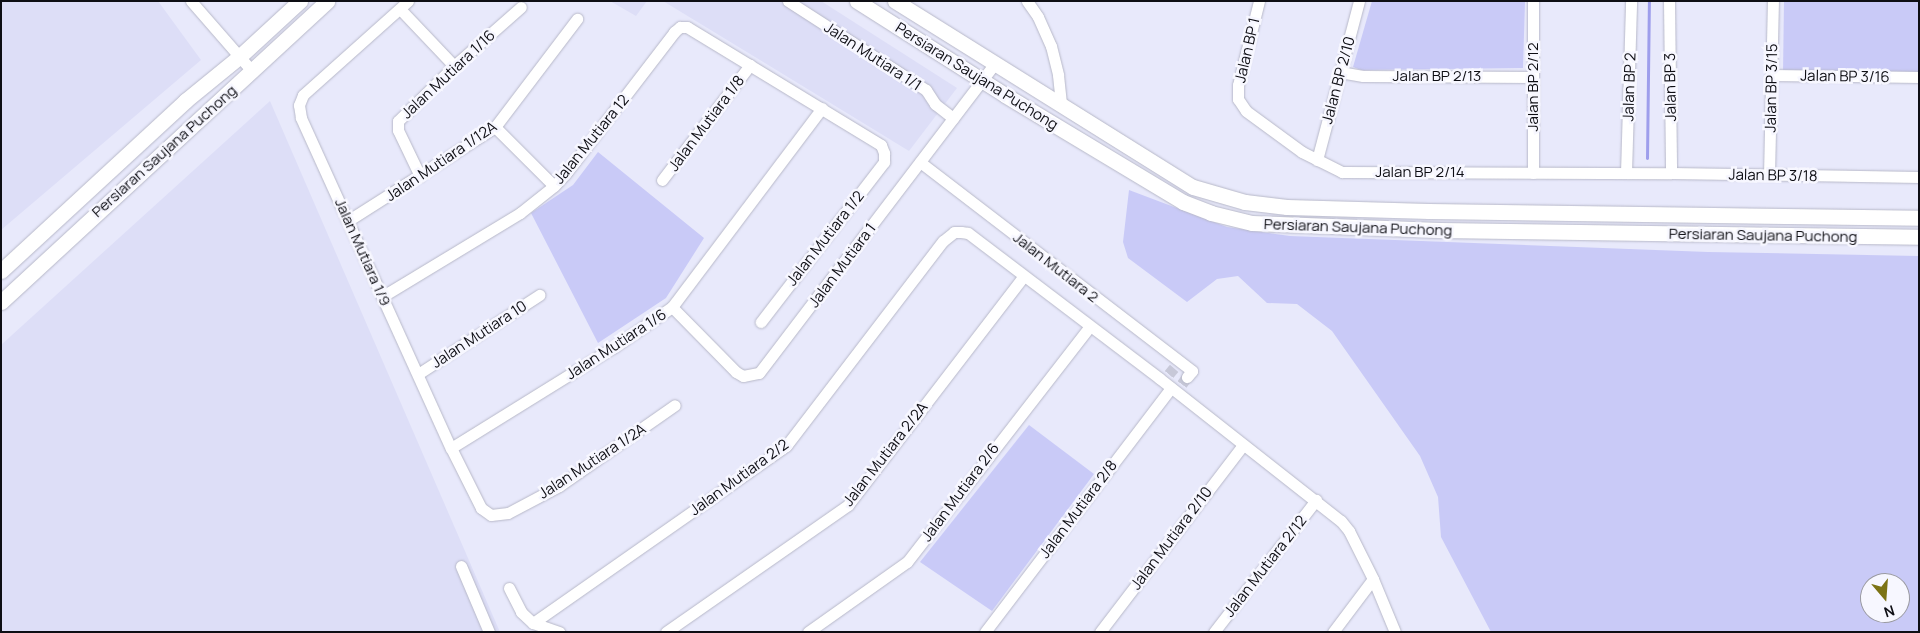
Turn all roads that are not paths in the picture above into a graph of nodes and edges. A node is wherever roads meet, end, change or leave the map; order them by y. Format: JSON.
{"nodes":[{"id":1,"x":191,"y":1,"type":"edge"},
{"id":2,"x":300,"y":1,"type":"edge"},
{"id":3,"x":327,"y":1,"type":"edge"},
{"id":4,"x":788,"y":1,"type":"edge"},
{"id":5,"x":857,"y":1,"type":"edge"},
{"id":6,"x":895,"y":1,"type":"edge"},
{"id":7,"x":1026,"y":1,"type":"edge"},
{"id":8,"x":1259,"y":1,"type":"edge"},
{"id":9,"x":1359,"y":1,"type":"edge"},
{"id":10,"x":1532,"y":1,"type":"edge"},
{"id":11,"x":1630,"y":1,"type":"edge"},
{"id":12,"x":1669,"y":1,"type":"edge"},
{"id":13,"x":1773,"y":1,"type":"edge"},
{"id":14,"x":404,"y":5,"type":"edge"},
{"id":15,"x":521,"y":7,"type":"dead end"},
{"id":16,"x":577,"y":19,"type":"dead end"},
{"id":17,"x":239,"y":58,"type":"junction"},
{"id":18,"x":750,"y":65,"type":"junction"},
{"id":19,"x":994,"y":65,"type":"junction"},
{"id":20,"x":454,"y":66,"type":"junction"},
{"id":21,"x":252,"y":71,"type":"junction"},
{"id":22,"x":1340,"y":72,"type":"junction"},
{"id":23,"x":1533,"y":76,"type":"junction"},
{"id":24,"x":1772,"y":76,"type":"junction"},
{"id":25,"x":1919,"y":77,"type":"edge"},
{"id":26,"x":982,"y":80,"type":"junction"},
{"id":27,"x":1238,"y":98,"type":"joint"},
{"id":28,"x":1061,"y":104,"type":"junction"},
{"id":29,"x":822,"y":108,"type":"junction"},
{"id":30,"x":953,"y":118,"type":"junction"},
{"id":31,"x":496,"y":128,"type":"junction"},
{"id":32,"x":1317,"y":160,"type":"junction"},
{"id":33,"x":920,"y":162,"type":"junction"},
{"id":34,"x":1533,"y":173,"type":"junction"},
{"id":35,"x":1626,"y":173,"type":"junction"},
{"id":36,"x":1671,"y":173,"type":"junction"},
{"id":37,"x":1769,"y":175,"type":"junction"},
{"id":38,"x":420,"y":176,"type":"junction"},
{"id":39,"x":1919,"y":178,"type":"edge"},
{"id":40,"x":662,"y":180,"type":"dead end"},
{"id":41,"x":554,"y":186,"type":"junction"},
{"id":42,"x":1919,"y":218,"type":"edge"},
{"id":43,"x":349,"y":220,"type":"junction"},
{"id":44,"x":1919,"y":237,"type":"edge"},
{"id":45,"x":1,"y":271,"type":"edge"},
{"id":46,"x":1023,"y":277,"type":"junction"},
{"id":47,"x":539,"y":295,"type":"dead end"},
{"id":48,"x":383,"y":296,"type":"junction"},
{"id":49,"x":1,"y":302,"type":"edge"},
{"id":50,"x":672,"y":307,"type":"junction"},
{"id":51,"x":761,"y":322,"type":"dead end"},
{"id":52,"x":1089,"y":327,"type":"junction"},
{"id":53,"x":418,"y":374,"type":"junction"},
{"id":54,"x":1175,"y":375,"type":"junction"},
{"id":55,"x":675,"y":405,"type":"dead end"},
{"id":56,"x":1243,"y":445,"type":"junction"},
{"id":57,"x":451,"y":448,"type":"junction"},
{"id":58,"x":1316,"y":500,"type":"junction"},
{"id":59,"x":508,"y":513,"type":"joint"},
{"id":60,"x":461,"y":566,"type":"dead end"},
{"id":61,"x":1374,"y":579,"type":"junction"},
{"id":62,"x":509,"y":588,"type":"dead end"},
{"id":63,"x":533,"y":623,"type":"junction"},
{"id":64,"x":489,"y":632,"type":"edge"},
{"id":65,"x":559,"y":632,"type":"edge"},
{"id":66,"x":666,"y":632,"type":"edge"},
{"id":67,"x":808,"y":632,"type":"edge"},
{"id":68,"x":985,"y":632,"type":"edge"},
{"id":69,"x":1100,"y":632,"type":"edge"},
{"id":70,"x":1214,"y":632,"type":"edge"},
{"id":71,"x":1333,"y":632,"type":"edge"},
{"id":72,"x":1395,"y":632,"type":"edge"}],
"edges":[{"from":1,"to":17,"type":"street"},
{"from":2,"to":17,"type":"street","name":"Persiaran Saujana Puchong"},
{"from":3,"to":21,"type":"street","name":"Persiaran Saujana Puchong"},
{"from":4,"to":30,"type":"street","name":"Jalan Mutiara 1/1"},
{"from":5,"to":26,"type":"street","name":"Persiaran Saujana Puchong"},
{"from":6,"to":19,"type":"street","name":"Persiaran Saujana Puchong"},
{"from":7,"to":28,"type":"street"},
{"from":8,"to":27,"type":"street","name":"Jalan BP 1"},
{"from":9,"to":22,"type":"street","name":"Jalan BP 2/10"},
{"from":10,"to":23,"type":"street","name":"Jalan BP 2/12"},
{"from":11,"to":35,"type":"street","name":"Jalan BP 2"},
{"from":12,"to":36,"type":"street","name":"Jalan BP 3"},
{"from":13,"to":24,"type":"street","name":"Jalan BP 3/15"},
{"from":14,"to":20,"type":"street"},
{"from":14,"to":43,"type":"street","name":"Jalan Mutiara 1/9"},
{"from":15,"to":20,"type":"street","name":"Jalan Mutiara 1/16"},
{"from":16,"to":31,"type":"street","name":"Jalan Mutiara 1/12A"},
{"from":17,"to":21,"type":"street"},
{"from":17,"to":45,"type":"street","name":"Persiaran Saujana Puchong"},
{"from":18,"to":29,"type":"street"},
{"from":18,"to":40,"type":"street","name":"Jalan Mutiara 1/8"},
{"from":18,"to":41,"type":"street","name":"Jalan Mutiara 12"},
{"from":19,"to":26,"type":"street","name":"Jalan Mutiara 1"},
{"from":19,"to":28,"type":"street","name":"Persiaran Saujana Puchong"},
{"from":20,"to":38,"type":"street","name":"Jalan Mutiara 1/16"},
{"from":21,"to":49,"type":"street","name":"Persiaran Saujana Puchong"},
{"from":22,"to":23,"type":"street","name":"Jalan BP 2/13"},
{"from":22,"to":32,"type":"street","name":"Jalan BP 2/10"},
{"from":23,"to":34,"type":"street","name":"Jalan BP 2/12"},
{"from":24,"to":25,"type":"street","name":"Jalan BP 3/16"},
{"from":24,"to":37,"type":"street","name":"Jalan BP 3/15"},
{"from":26,"to":30,"type":"street","name":"Jalan Mutiara 1"},
{"from":26,"to":44,"type":"street","name":"Persiaran Saujana Puchong"},
{"from":27,"to":32,"type":"street","name":"Jalan BP 2/14"},
{"from":28,"to":42,"type":"street","name":"Persiaran Saujana Puchong"},
{"from":29,"to":50,"type":"street","name":"Jalan Mutiara 1/6"},
{"from":29,"to":51,"type":"street","name":"Jalan Mutiara 1/2"},
{"from":30,"to":33,"type":"street","name":"Jalan Mutiara 1"},
{"from":31,"to":38,"type":"street","name":"Jalan Mutiara 1/12A"},
{"from":31,"to":41,"type":"street"},
{"from":32,"to":34,"type":"street","name":"Jalan BP 2/14"},
{"from":33,"to":50,"type":"street","name":"Jalan Mutiara 1"},
{"from":33,"to":54,"type":"street","name":"Jalan Mutiara 2"},
{"from":34,"to":35,"type":"street","name":"Jalan BP 2/14"},
{"from":35,"to":36,"type":"street","name":"Jalan BP 3/18"},
{"from":36,"to":37,"type":"street","name":"Jalan BP 3/18"},
{"from":37,"to":39,"type":"street","name":"Jalan BP 3/18"},
{"from":38,"to":43,"type":"street","name":"Jalan Mutiara 1/12A"},
{"from":41,"to":48,"type":"street","name":"Jalan Mutiara 12"},
{"from":43,"to":48,"type":"street","name":"Jalan Mutiara 1/9"},
{"from":46,"to":52,"type":"street"},
{"from":46,"to":63,"type":"street","name":"Jalan Mutiara 2/2"},
{"from":46,"to":66,"type":"street","name":"Jalan Mutiara 2/2A"},
{"from":47,"to":53,"type":"street","name":"Jalan Mutiara 10"},
{"from":48,"to":53,"type":"street","name":"Jalan Mutiara 1/9"},
{"from":50,"to":57,"type":"street","name":"Jalan Mutiara 1/6"},
{"from":52,"to":54,"type":"street"},
{"from":52,"to":67,"type":"street","name":"Jalan Mutiara 2/6"},
{"from":53,"to":57,"type":"street","name":"Jalan Mutiara 1/9"},
{"from":54,"to":56,"type":"street"},
{"from":54,"to":68,"type":"street","name":"Jalan Mutiara 2/8"},
{"from":55,"to":59,"type":"street","name":"Jalan Mutiara 1/2A"},
{"from":56,"to":58,"type":"street"},
{"from":56,"to":69,"type":"street","name":"Jalan Mutiara 2/10"},
{"from":57,"to":59,"type":"street","name":"Jalan Mutiara 1/9"},
{"from":58,"to":61,"type":"street"},
{"from":58,"to":70,"type":"street","name":"Jalan Mutiara 2/12"},
{"from":60,"to":64,"type":"street"},
{"from":61,"to":71,"type":"street"},
{"from":61,"to":72,"type":"street"},
{"from":62,"to":63,"type":"street"},
{"from":63,"to":65,"type":"street"}]}
